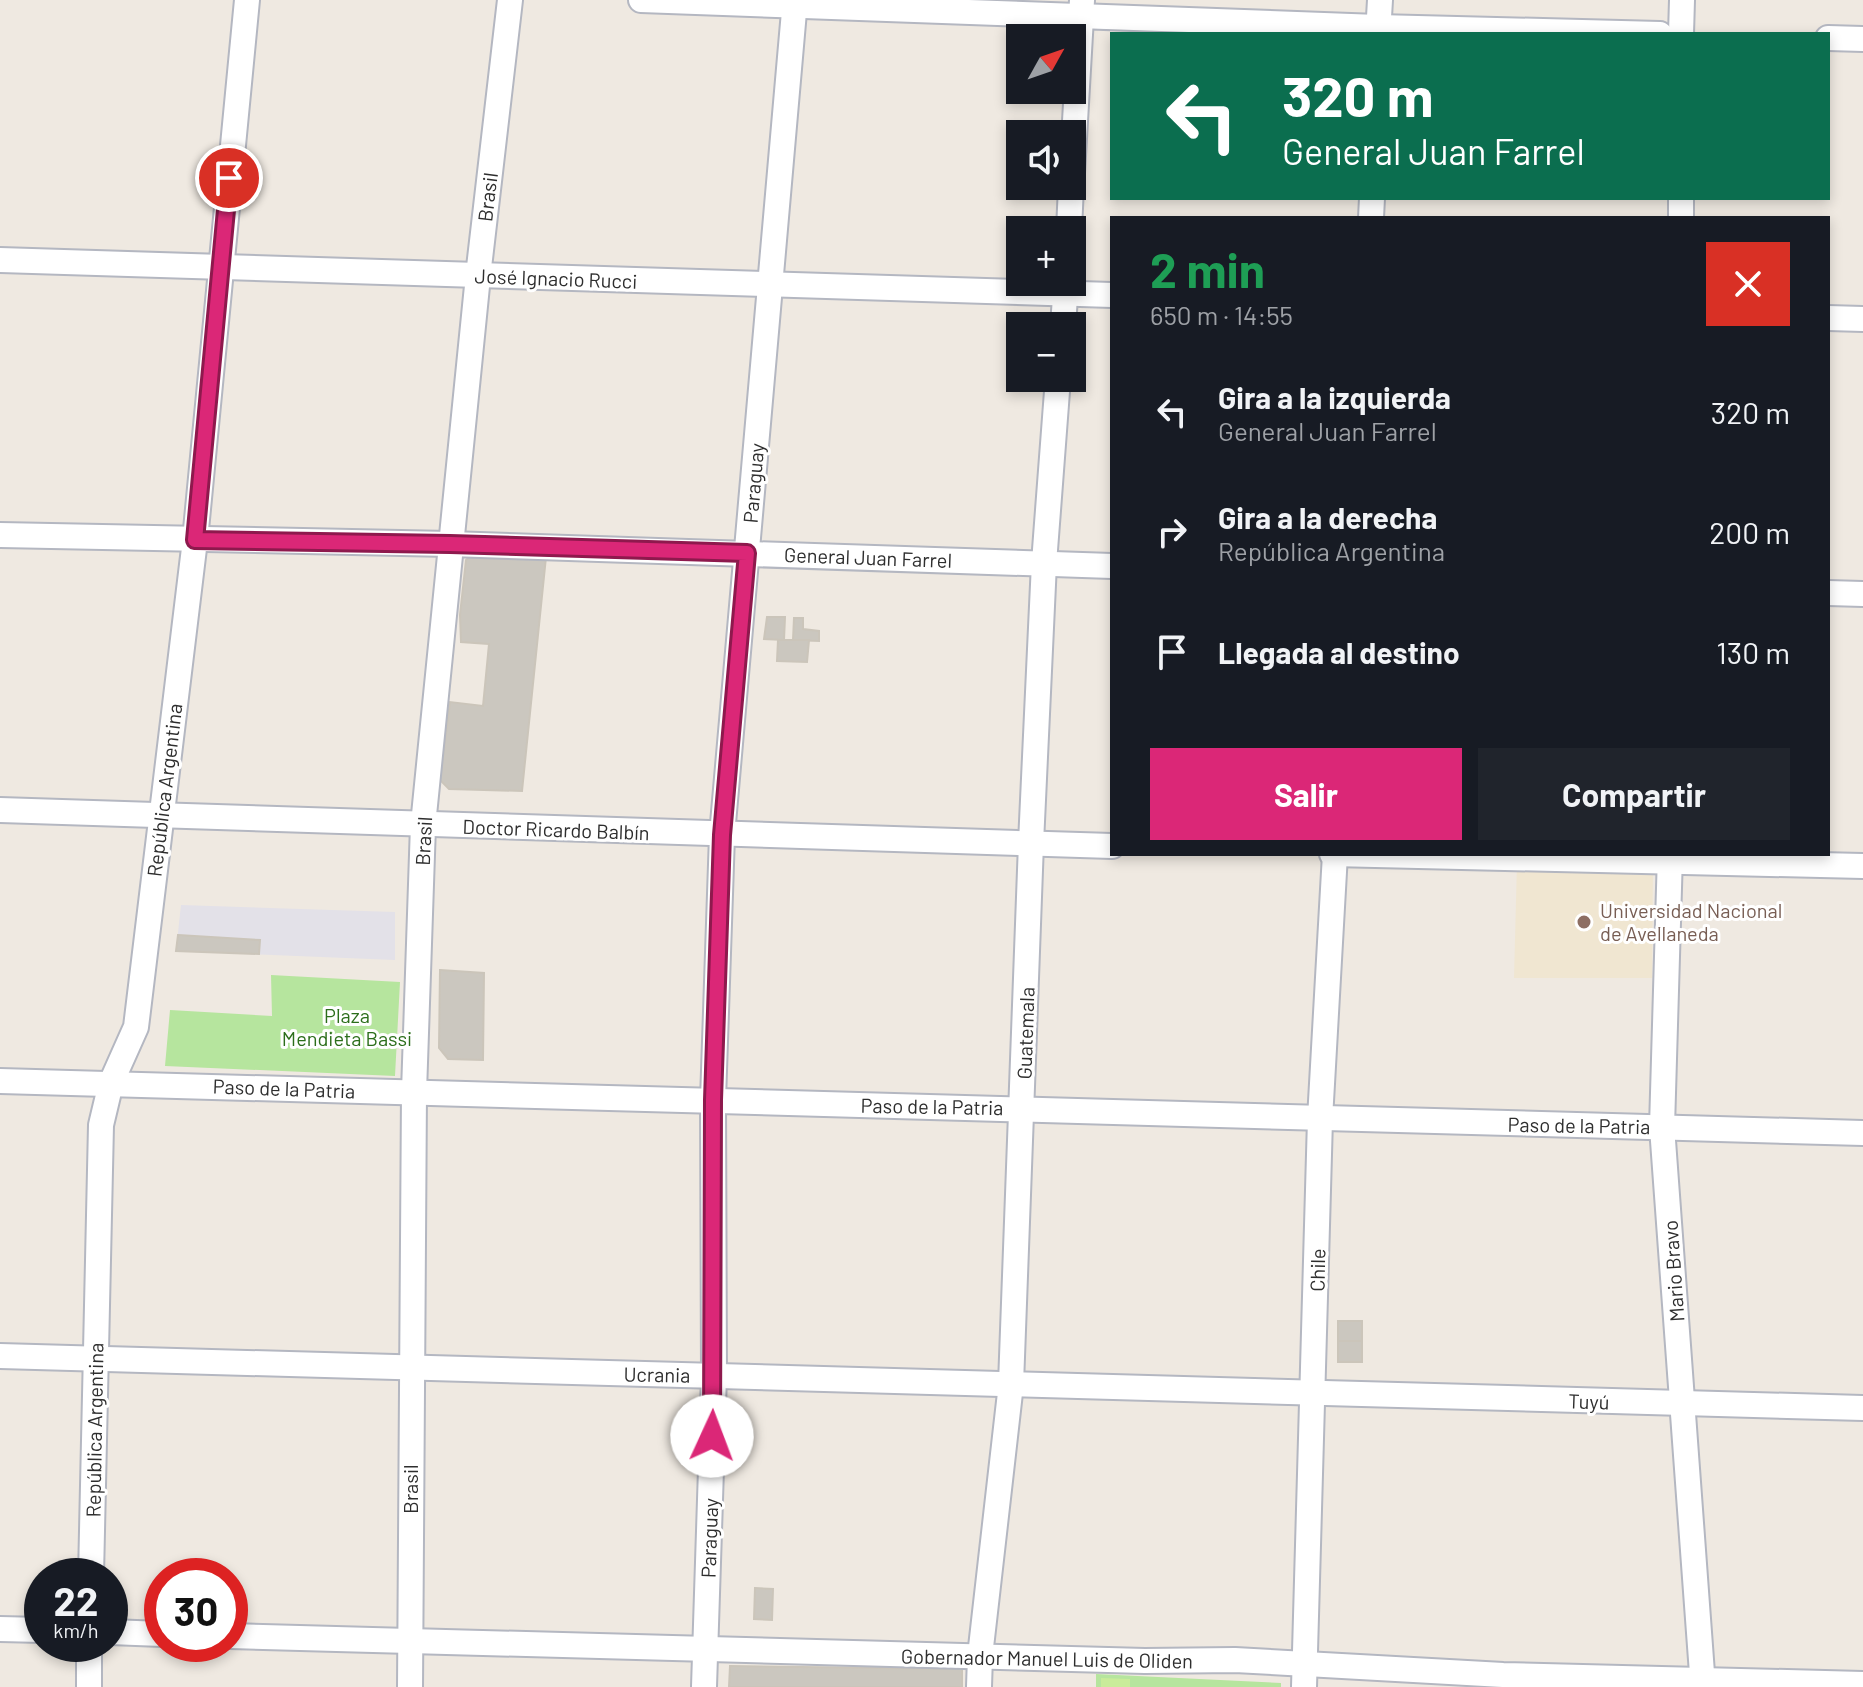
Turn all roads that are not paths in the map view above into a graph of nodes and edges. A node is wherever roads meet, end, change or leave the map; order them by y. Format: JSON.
{"nodes":[{"id":1,"x":247,"y":0,"type":"edge"},
{"id":2,"x":510,"y":0,"type":"edge"},
{"id":3,"x":641,"y":0,"type":"edge"},
{"id":4,"x":1380,"y":0,"type":"edge"},
{"id":5,"x":1682,"y":0,"type":"edge"},
{"id":6,"x":795,"y":2,"type":"edge"},
{"id":7,"x":1082,"y":7,"type":"edge"},
{"id":8,"x":1378,"y":30,"type":"edge"},
{"id":9,"x":1519,"y":32,"type":"edge"},
{"id":10,"x":1681,"y":32,"type":"edge"},
{"id":11,"x":1830,"y":38,"type":"edge"},
{"id":12,"x":1863,"y":39,"type":"edge"},
{"id":13,"x":1075,"y":120,"type":"edge"},
{"id":14,"x":0,"y":260,"type":"edge"},
{"id":15,"x":221,"y":267,"type":"junction"},
{"id":16,"x":478,"y":276,"type":"junction"},
{"id":17,"x":770,"y":284,"type":"junction"},
{"id":18,"x":1006,"y":287,"type":"edge"},
{"id":19,"x":1086,"y":291,"type":"edge"},
{"id":20,"x":1110,"y":295,"type":"edge"},
{"id":21,"x":1830,"y":318,"type":"edge"},
{"id":22,"x":1863,"y":319,"type":"edge"},
{"id":23,"x":1057,"y":392,"type":"edge"},
{"id":24,"x":0,"y":535,"type":"edge"},
{"id":25,"x":195,"y":540,"type":"junction"},
{"id":26,"x":450,"y":544,"type":"junction"},
{"id":27,"x":747,"y":553,"type":"junction"},
{"id":28,"x":1044,"y":563,"type":"junction"},
{"id":29,"x":1110,"y":566,"type":"edge"},
{"id":30,"x":1830,"y":593,"type":"edge"},
{"id":31,"x":1863,"y":594,"type":"edge"},
{"id":32,"x":0,"y":810,"type":"edge"},
{"id":33,"x":161,"y":816,"type":"junction"},
{"id":34,"x":423,"y":825,"type":"junction"},
{"id":35,"x":722,"y":835,"type":"junction"},
{"id":36,"x":1031,"y":843,"type":"junction"},
{"id":37,"x":1110,"y":846,"type":"edge"},
{"id":38,"x":1334,"y":856,"type":"edge"},
{"id":39,"x":1558,"y":856,"type":"edge"},
{"id":40,"x":1670,"y":857,"type":"edge"},
{"id":41,"x":1863,"y":866,"type":"edge"},
{"id":42,"x":0,"y":1081,"type":"edge"},
{"id":43,"x":111,"y":1083,"type":"junction"},
{"id":44,"x":414,"y":1092,"type":"junction"},
{"id":45,"x":713,"y":1100,"type":"junction"},
{"id":46,"x":1022,"y":1108,"type":"junction"},
{"id":47,"x":1320,"y":1119,"type":"junction"},
{"id":48,"x":1662,"y":1127,"type":"junction"},
{"id":49,"x":1863,"y":1133,"type":"edge"},
{"id":50,"x":0,"y":1356,"type":"edge"},
{"id":51,"x":96,"y":1358,"type":"junction"},
{"id":52,"x":410,"y":1369,"type":"junction"},
{"id":53,"x":714,"y":1375,"type":"junction"},
{"id":54,"x":1011,"y":1384,"type":"junction"},
{"id":55,"x":1314,"y":1393,"type":"junction"},
{"id":56,"x":1684,"y":1404,"type":"junction"},
{"id":57,"x":1863,"y":1408,"type":"edge"},
{"id":58,"x":91,"y":1558,"type":"edge"},
{"id":59,"x":0,"y":1629,"type":"edge"},
{"id":60,"x":24,"y":1630,"type":"edge"},
{"id":61,"x":248,"y":1636,"type":"edge"},
{"id":62,"x":410,"y":1641,"type":"junction"},
{"id":63,"x":705,"y":1650,"type":"junction"},
{"id":64,"x":980,"y":1656,"type":"junction"},
{"id":65,"x":89,"y":1662,"type":"edge"},
{"id":66,"x":1305,"y":1675,"type":"edge"},
{"id":67,"x":1503,"y":1681,"type":"edge"},
{"id":68,"x":1702,"y":1684,"type":"edge"},
{"id":69,"x":1863,"y":1684,"type":"edge"},
{"id":70,"x":89,"y":1687,"type":"edge"},
{"id":71,"x":410,"y":1687,"type":"edge"},
{"id":72,"x":704,"y":1687,"type":"edge"},
{"id":73,"x":979,"y":1687,"type":"edge"}],
"edges":[{"from":1,"to":15,"type":"street","name":"República Argentina"},
{"from":2,"to":16,"type":"street","name":"Brasil"},
{"from":3,"to":6,"type":"street"},
{"from":4,"to":8,"type":"street"},
{"from":5,"to":10,"type":"street"},
{"from":6,"to":7,"type":"street"},
{"from":6,"to":17,"type":"street","name":"Paraguay"},
{"from":7,"to":8,"type":"street"},
{"from":7,"to":13,"type":"street"},
{"from":8,"to":9,"type":"street"},
{"from":11,"to":12,"type":"street"},
{"from":14,"to":15,"type":"street","name":"José Ignacio Rucci"},
{"from":15,"to":16,"type":"street","name":"José Ignacio Rucci"},
{"from":15,"to":25,"type":"street","name":"República Argentina"},
{"from":16,"to":17,"type":"street","name":"José Ignacio Rucci"},
{"from":16,"to":26,"type":"street","name":"Brasil"},
{"from":17,"to":18,"type":"street","name":"José Ignacio Rucci"},
{"from":17,"to":27,"type":"street","name":"Paraguay"},
{"from":19,"to":20,"type":"street","name":"José Ignacio Rucci"},
{"from":21,"to":22,"type":"street"},
{"from":23,"to":28,"type":"street","name":"Guatemala"},
{"from":24,"to":25,"type":"street","name":"General Juan Farrel"},
{"from":25,"to":26,"type":"street","name":"General Juan Farrel"},
{"from":25,"to":33,"type":"street","name":"República Argentina"},
{"from":26,"to":27,"type":"street","name":"General Juan Farrel"},
{"from":26,"to":34,"type":"street","name":"Brasil"},
{"from":27,"to":28,"type":"street","name":"General Juan Farrel"},
{"from":27,"to":35,"type":"street","name":"Paraguay"},
{"from":28,"to":29,"type":"street","name":"General Juan Farrel"},
{"from":28,"to":36,"type":"street","name":"Guatemala"},
{"from":30,"to":31,"type":"street"},
{"from":32,"to":33,"type":"street","name":"Doctor Ricardo Balbín"},
{"from":33,"to":34,"type":"street","name":"Doctor Ricardo Balbín"},
{"from":33,"to":43,"type":"street","name":"República Argentina"},
{"from":34,"to":35,"type":"street","name":"Doctor Ricardo Balbín"},
{"from":34,"to":44,"type":"street","name":"Brasil"},
{"from":35,"to":36,"type":"street","name":"Doctor Ricardo Balbín"},
{"from":35,"to":45,"type":"street","name":"Paraguay"},
{"from":36,"to":37,"type":"street","name":"Doctor Ricardo Balbín"},
{"from":36,"to":46,"type":"street","name":"Guatemala"},
{"from":38,"to":47,"type":"street","name":"Chile"},
{"from":39,"to":40,"type":"street"},
{"from":40,"to":41,"type":"street"},
{"from":40,"to":48,"type":"street","name":"Mario Bravo"},
{"from":42,"to":43,"type":"street","name":"Paso de la Patria"},
{"from":43,"to":44,"type":"street","name":"Paso de la Patria"},
{"from":43,"to":51,"type":"street","name":"República Argentina"},
{"from":44,"to":45,"type":"street","name":"Paso de la Patria"},
{"from":44,"to":52,"type":"street","name":"Brasil"},
{"from":45,"to":46,"type":"street","name":"Paso de la Patria"},
{"from":45,"to":53,"type":"street","name":"Paraguay"},
{"from":46,"to":47,"type":"street","name":"Paso de la Patria"},
{"from":46,"to":54,"type":"street","name":"Guatemala"},
{"from":47,"to":48,"type":"street","name":"Paso de la Patria"},
{"from":47,"to":55,"type":"street","name":"Chile"},
{"from":48,"to":49,"type":"street","name":"Paso de la Patria"},
{"from":48,"to":56,"type":"street","name":"Mario Bravo"},
{"from":50,"to":51,"type":"street","name":"Ucrania"},
{"from":51,"to":52,"type":"street","name":"Ucrania"},
{"from":51,"to":58,"type":"street","name":"República Argentina"},
{"from":52,"to":53,"type":"street","name":"Ucrania"},
{"from":52,"to":62,"type":"street","name":"Brasil"},
{"from":53,"to":54,"type":"street","name":"Ucrania"},
{"from":53,"to":63,"type":"street","name":"Paraguay"},
{"from":54,"to":55,"type":"street","name":"Ucrania"},
{"from":54,"to":64,"type":"street","name":"Guatemala"},
{"from":55,"to":56,"type":"street","name":"Tuyú"},
{"from":55,"to":66,"type":"street","name":"Chile"},
{"from":56,"to":57,"type":"street","name":"Tuyú"},
{"from":56,"to":68,"type":"street","name":"Mario Bravo"},
{"from":59,"to":60,"type":"street"},
{"from":61,"to":62,"type":"street","name":"Gobernador Manuel Luis de Oliden"},
{"from":62,"to":63,"type":"street","name":"Gobernador Manuel Luis de Oliden"},
{"from":62,"to":71,"type":"street","name":"Brasil"},
{"from":63,"to":64,"type":"street","name":"Gobernador Manuel Luis de Oliden"},
{"from":63,"to":72,"type":"street","name":"Paraguay"},
{"from":64,"to":66,"type":"street","name":"Gobernador Manuel Luis de Oliden"},
{"from":64,"to":73,"type":"street","name":"Guatemala"},
{"from":65,"to":70,"type":"street"},
{"from":66,"to":67,"type":"street","name":"Gobernador Manuel Luis de Oliden"},
{"from":67,"to":68,"type":"street","name":"Gobernador Manuel Luis de Oliden"},
{"from":68,"to":69,"type":"street","name":"Gobernador Manuel Luis de Oliden"}]}
